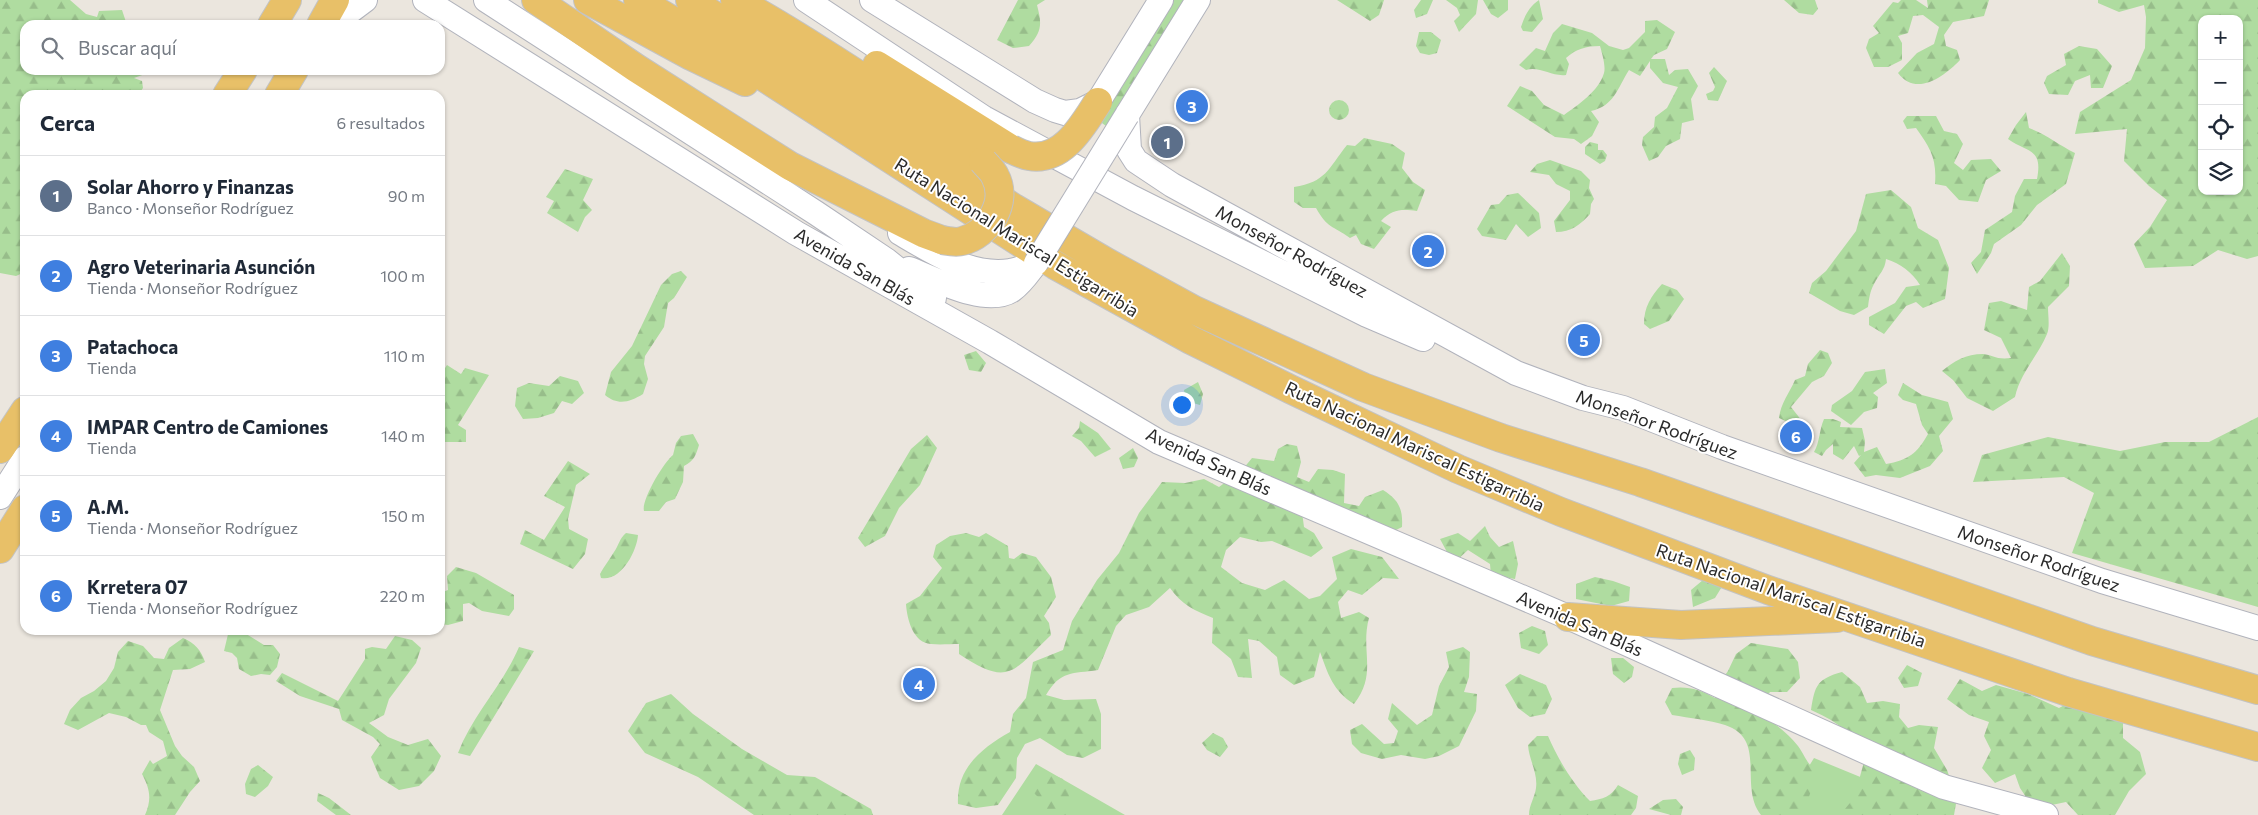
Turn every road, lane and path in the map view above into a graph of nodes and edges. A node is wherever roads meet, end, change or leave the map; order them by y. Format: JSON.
{"nodes":[{"id":1,"x":287,"y":0,"type":"edge"},
{"id":2,"x":335,"y":0,"type":"edge"},
{"id":3,"x":365,"y":0,"type":"edge"},
{"id":4,"x":425,"y":0,"type":"edge"},
{"id":5,"x":486,"y":0,"type":"edge"},
{"id":6,"x":536,"y":0,"type":"edge"},
{"id":7,"x":588,"y":0,"type":"edge"},
{"id":8,"x":638,"y":0,"type":"edge"},
{"id":9,"x":690,"y":0,"type":"edge"},
{"id":10,"x":735,"y":0,"type":"edge"},
{"id":11,"x":774,"y":0,"type":"edge"},
{"id":12,"x":806,"y":0,"type":"edge"},
{"id":13,"x":872,"y":0,"type":"edge"},
{"id":14,"x":1161,"y":0,"type":"edge"},
{"id":15,"x":1198,"y":0,"type":"edge"},
{"id":16,"x":275,"y":20,"type":"edge"},
{"id":17,"x":324,"y":20,"type":"edge"},
{"id":18,"x":342,"y":20,"type":"edge"},
{"id":19,"x":241,"y":75,"type":"edge"},
{"id":20,"x":242,"y":75,"type":"edge"},
{"id":21,"x":230,"y":90,"type":"edge"},
{"id":22,"x":234,"y":90,"type":"edge"},
{"id":23,"x":1098,"y":102,"type":"junction"},
{"id":24,"x":1128,"y":115,"type":"junction"},
{"id":25,"x":826,"y":118,"type":"junction"},
{"id":26,"x":790,"y":166,"type":"junction"},
{"id":27,"x":886,"y":260,"type":"junction"},
{"id":28,"x":1036,"y":263,"type":"junction"},
{"id":29,"x":990,"y":342,"type":"junction"},
{"id":30,"x":1516,"y":373,"type":"junction"},
{"id":31,"x":20,"y":419,"type":"edge"},
{"id":32,"x":0,"y":449,"type":"edge"},
{"id":33,"x":20,"y":466,"type":"edge"},
{"id":34,"x":0,"y":496,"type":"edge"},
{"id":35,"x":20,"y":517,"type":"edge"},
{"id":36,"x":0,"y":549,"type":"edge"},
{"id":37,"x":1568,"y":617,"type":"junction"},
{"id":38,"x":1853,"y":618,"type":"junction"},
{"id":39,"x":2258,"y":628,"type":"edge"},
{"id":40,"x":2258,"y":690,"type":"edge"},
{"id":41,"x":2258,"y":747,"type":"edge"},
{"id":42,"x":2046,"y":815,"type":"edge"}],
"edges":[{"from":1,"to":16,"type":"highway"},
{"from":2,"to":17,"type":"highway"},
{"from":3,"to":18,"type":"street"},
{"from":4,"to":29,"type":"street","name":"Avenida San Blás"},
{"from":5,"to":27,"type":"street"},
{"from":6,"to":26,"type":"highway"},
{"from":7,"to":25,"type":"highway"},
{"from":8,"to":25,"type":"highway","name":"Ruta Nacional Mariscal Estigarribia"},
{"from":9,"to":40,"type":"highway","name":"Ruta Nacional Mariscal Estigarribia"},
{"from":10,"to":26,"type":"highway","bridge":true},
{"from":11,"to":23,"type":"highway","bridge":true},
{"from":12,"to":30,"type":"street"},
{"from":13,"to":23,"type":"street"},
{"from":14,"to":23,"type":"street"},
{"from":15,"to":24,"type":"street"},
{"from":19,"to":21,"type":"highway"},
{"from":20,"to":22,"type":"street"},
{"from":24,"to":28,"type":"street","bridge":true},
{"from":24,"to":30,"type":"street","name":"Monseñor Rodríguez"},
{"from":25,"to":38,"type":"highway","name":"Ruta Nacional Mariscal Estigarribia"},
{"from":26,"to":28,"type":"street"},
{"from":27,"to":28,"type":"street"},
{"from":27,"to":29,"type":"street"},
{"from":29,"to":37,"type":"street","name":"Avenida San Blás"},
{"from":30,"to":39,"type":"street","name":"Monseñor Rodríguez"},
{"from":31,"to":32,"type":"highway"},
{"from":33,"to":34,"type":"street"},
{"from":35,"to":36,"type":"highway"},
{"from":37,"to":38,"type":"highway"},
{"from":37,"to":42,"type":"street","name":"Avenida San Blás"},
{"from":38,"to":41,"type":"highway","name":"Ruta Nacional Mariscal Estigarribia"}]}
